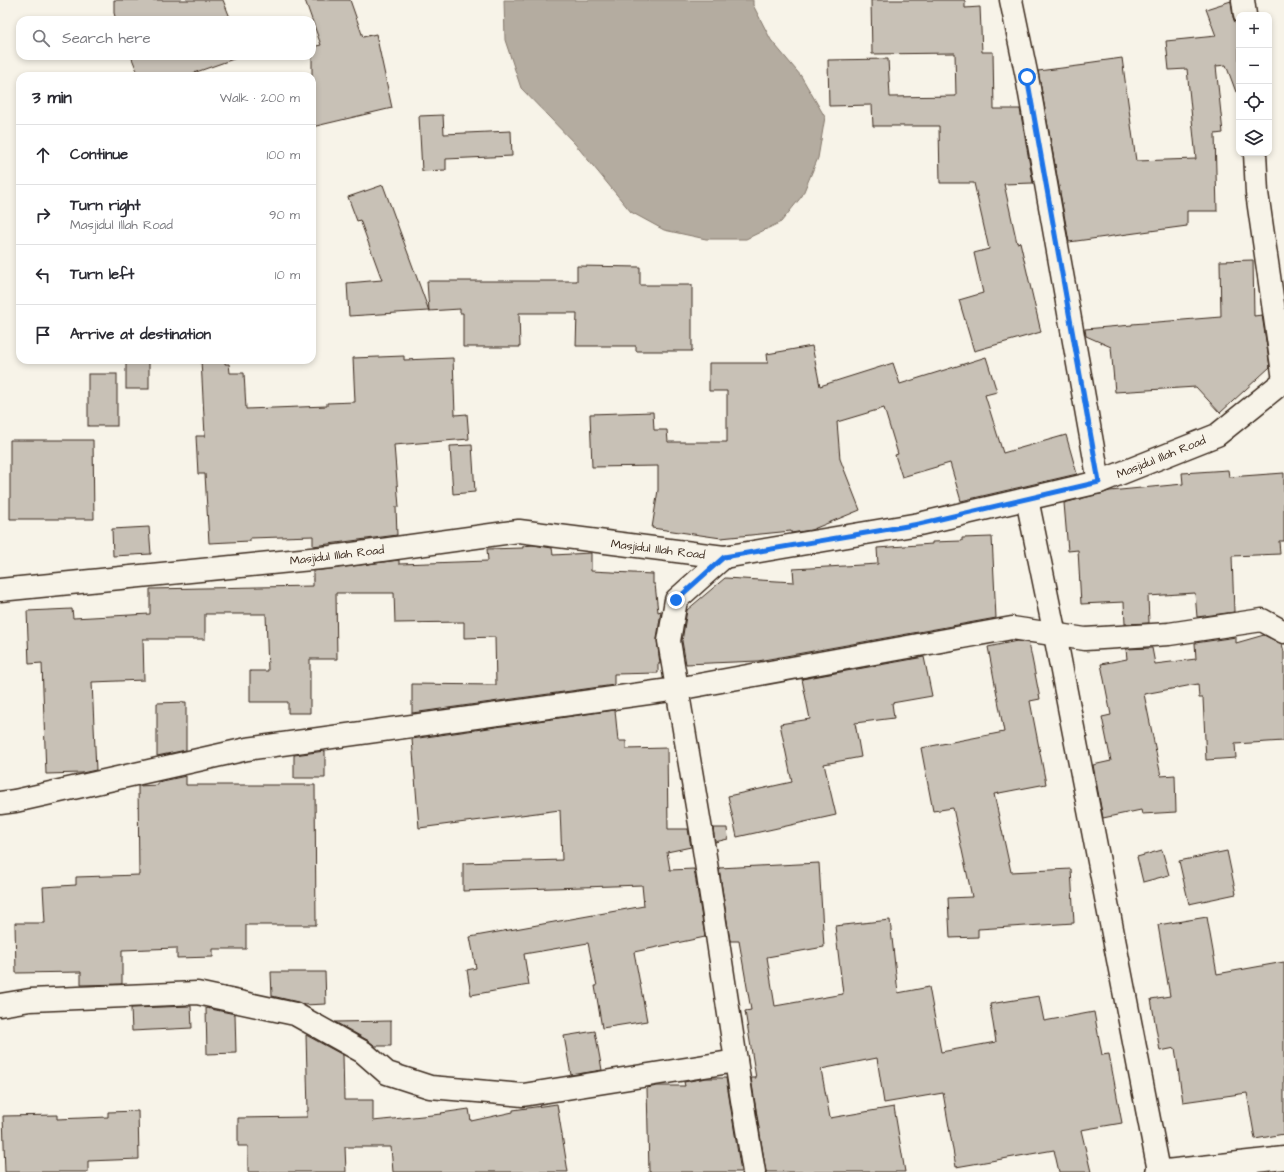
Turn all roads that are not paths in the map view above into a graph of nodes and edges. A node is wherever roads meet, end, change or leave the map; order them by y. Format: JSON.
{"nodes":[{"id":1,"x":1012,"y":0,"type":"edge"},
{"id":2,"x":1243,"y":0,"type":"edge"},
{"id":3,"x":1245,"y":12,"type":"edge"},
{"id":4,"x":1254,"y":156,"type":"edge"},
{"id":5,"x":1284,"y":381,"type":"edge"},
{"id":6,"x":1099,"y":482,"type":"junction"},
{"id":7,"x":1027,"y":499,"type":"junction"},
{"id":8,"x":724,"y":557,"type":"junction"},
{"id":9,"x":0,"y":590,"type":"edge"},
{"id":10,"x":1284,"y":632,"type":"edge"},
{"id":11,"x":1055,"y":635,"type":"junction"},
{"id":12,"x":677,"y":689,"type":"junction"},
{"id":13,"x":0,"y":803,"type":"edge"},
{"id":14,"x":0,"y":1005,"type":"edge"},
{"id":15,"x":736,"y":1061,"type":"junction"},
{"id":16,"x":1284,"y":1158,"type":"edge"},
{"id":17,"x":754,"y":1172,"type":"edge"},
{"id":18,"x":1158,"y":1172,"type":"edge"}],
"edges":[{"from":1,"to":6,"type":"street"},
{"from":2,"to":3,"type":"street"},
{"from":4,"to":5,"type":"street"},
{"from":5,"to":6,"type":"street","name":"Masjidul Illah Road"},
{"from":6,"to":7,"type":"street","name":"Masjidul Illah Road"},
{"from":7,"to":8,"type":"street","name":"Masjidul Illah Road"},
{"from":7,"to":11,"type":"street"},
{"from":8,"to":9,"type":"street","name":"Masjidul Illah Road"},
{"from":8,"to":12,"type":"street"},
{"from":10,"to":11,"type":"street"},
{"from":11,"to":12,"type":"street"},
{"from":11,"to":18,"type":"street"},
{"from":12,"to":13,"type":"street"},
{"from":12,"to":15,"type":"street"},
{"from":14,"to":15,"type":"street"},
{"from":15,"to":17,"type":"street"},
{"from":16,"to":18,"type":"street"}]}
